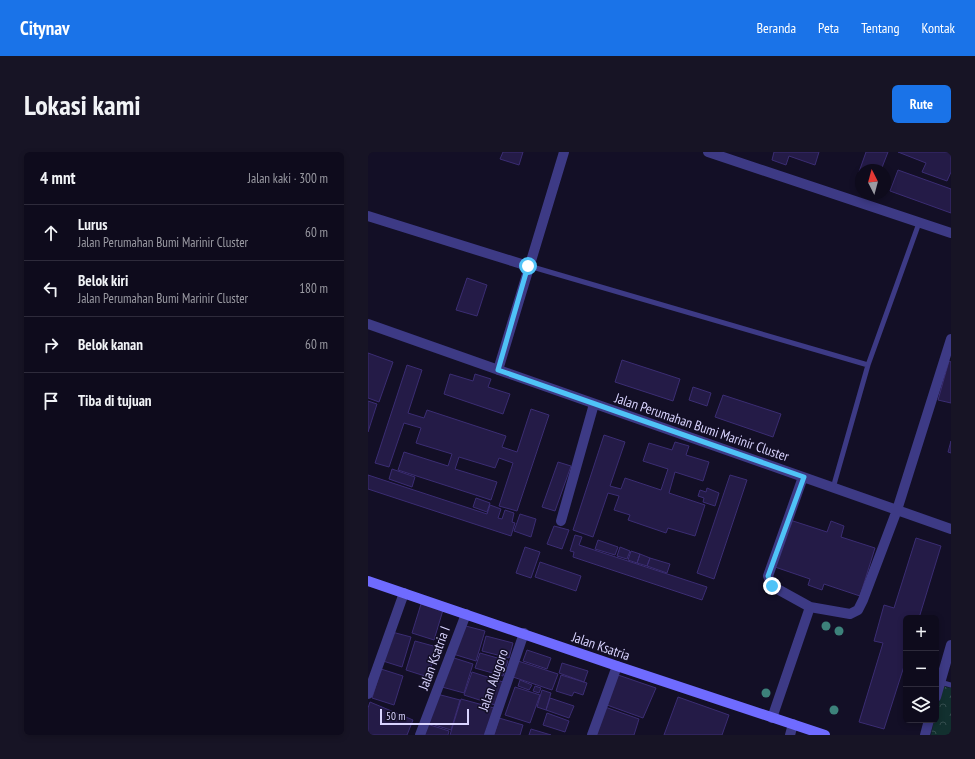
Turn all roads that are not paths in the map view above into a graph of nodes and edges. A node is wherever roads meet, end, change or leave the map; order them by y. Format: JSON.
{"nodes":[{"id":1,"x":564,"y":152,"type":"edge"},
{"id":2,"x":708,"y":152,"type":"edge"},
{"id":3,"x":368,"y":216,"type":"edge"},
{"id":4,"x":919,"y":222,"type":"junction"},
{"id":5,"x":951,"y":233,"type":"edge"},
{"id":6,"x":528,"y":266,"type":"junction"},
{"id":7,"x":368,"y":324,"type":"edge"},
{"id":8,"x":951,"y":338,"type":"edge"},
{"id":9,"x":868,"y":365,"type":"junction"},
{"id":10,"x":498,"y":370,"type":"junction"},
{"id":11,"x":594,"y":404,"type":"junction"},
{"id":12,"x":804,"y":477,"type":"junction"},
{"id":13,"x":833,"y":488,"type":"junction"},
{"id":14,"x":897,"y":510,"type":"junction"},
{"id":15,"x":561,"y":522,"type":"dead end"},
{"id":16,"x":951,"y":529,"type":"edge"},
{"id":17,"x":368,"y":581,"type":"edge"},
{"id":18,"x":404,"y":593,"type":"junction"},
{"id":19,"x":810,"y":607,"type":"junction"},
{"id":20,"x":466,"y":614,"type":"junction"},
{"id":21,"x":524,"y":633,"type":"junction"},
{"id":22,"x":951,"y":645,"type":"edge"},
{"id":23,"x":617,"y":666,"type":"junction"},
{"id":24,"x":940,"y":682,"type":"junction"},
{"id":25,"x":951,"y":685,"type":"edge"},
{"id":26,"x":939,"y":687,"type":"edge"},
{"id":27,"x":368,"y":694,"type":"edge"},
{"id":28,"x":772,"y":718,"type":"junction"},
{"id":29,"x":928,"y":723,"type":"edge"},
{"id":30,"x":794,"y":724,"type":"junction"},
{"id":31,"x":420,"y":735,"type":"edge"},
{"id":32,"x":489,"y":735,"type":"edge"},
{"id":33,"x":592,"y":735,"type":"edge"},
{"id":34,"x":790,"y":735,"type":"edge"},
{"id":35,"x":825,"y":735,"type":"edge"},
{"id":36,"x":925,"y":735,"type":"edge"}],
"edges":[{"from":1,"to":6,"type":"street"},
{"from":2,"to":4,"type":"street"},
{"from":3,"to":6,"type":"street"},
{"from":4,"to":5,"type":"street"},
{"from":4,"to":9,"type":"lane"},
{"from":6,"to":9,"type":"lane"},
{"from":6,"to":10,"type":"street"},
{"from":7,"to":10,"type":"street","name":"Jalan Perumahan Bumi Marinir Cluster"},
{"from":8,"to":14,"type":"street"},
{"from":9,"to":13,"type":"lane"},
{"from":10,"to":11,"type":"street","name":"Jalan Perumahan Bumi Marinir Cluster"},
{"from":11,"to":12,"type":"street","name":"Jalan Perumahan Bumi Marinir Cluster"},
{"from":11,"to":15,"type":"street"},
{"from":12,"to":13,"type":"street","name":"Jalan Perumahan Bumi Marinir Cluster"},
{"from":12,"to":19,"type":"street"},
{"from":13,"to":14,"type":"street","name":"Jalan Perumahan Bumi Marinir Cluster"},
{"from":14,"to":16,"type":"street","name":"Jalan Perumahan Bumi Marinir Cluster"},
{"from":14,"to":19,"type":"street"},
{"from":17,"to":18,"type":"street","name":"Jalan Ksatria"},
{"from":18,"to":20,"type":"street","name":"Jalan Ksatria"},
{"from":18,"to":27,"type":"street"},
{"from":19,"to":28,"type":"street"},
{"from":20,"to":21,"type":"street","name":"Jalan Ksatria"},
{"from":20,"to":31,"type":"street","name":"Jalan Ksatria I"},
{"from":21,"to":23,"type":"street","name":"Jalan Ksatria"},
{"from":21,"to":32,"type":"street","name":"Jalan Alugoro"},
{"from":22,"to":24,"type":"street"},
{"from":23,"to":28,"type":"street","name":"Jalan Ksatria"},
{"from":23,"to":33,"type":"street"},
{"from":24,"to":25,"type":"lane"},
{"from":24,"to":26,"type":"street"},
{"from":28,"to":30,"type":"street","name":"Jalan Ksatria"},
{"from":29,"to":36,"type":"street"},
{"from":30,"to":34,"type":"street"},
{"from":30,"to":35,"type":"street","name":"Jalan Ksatria"}]}
